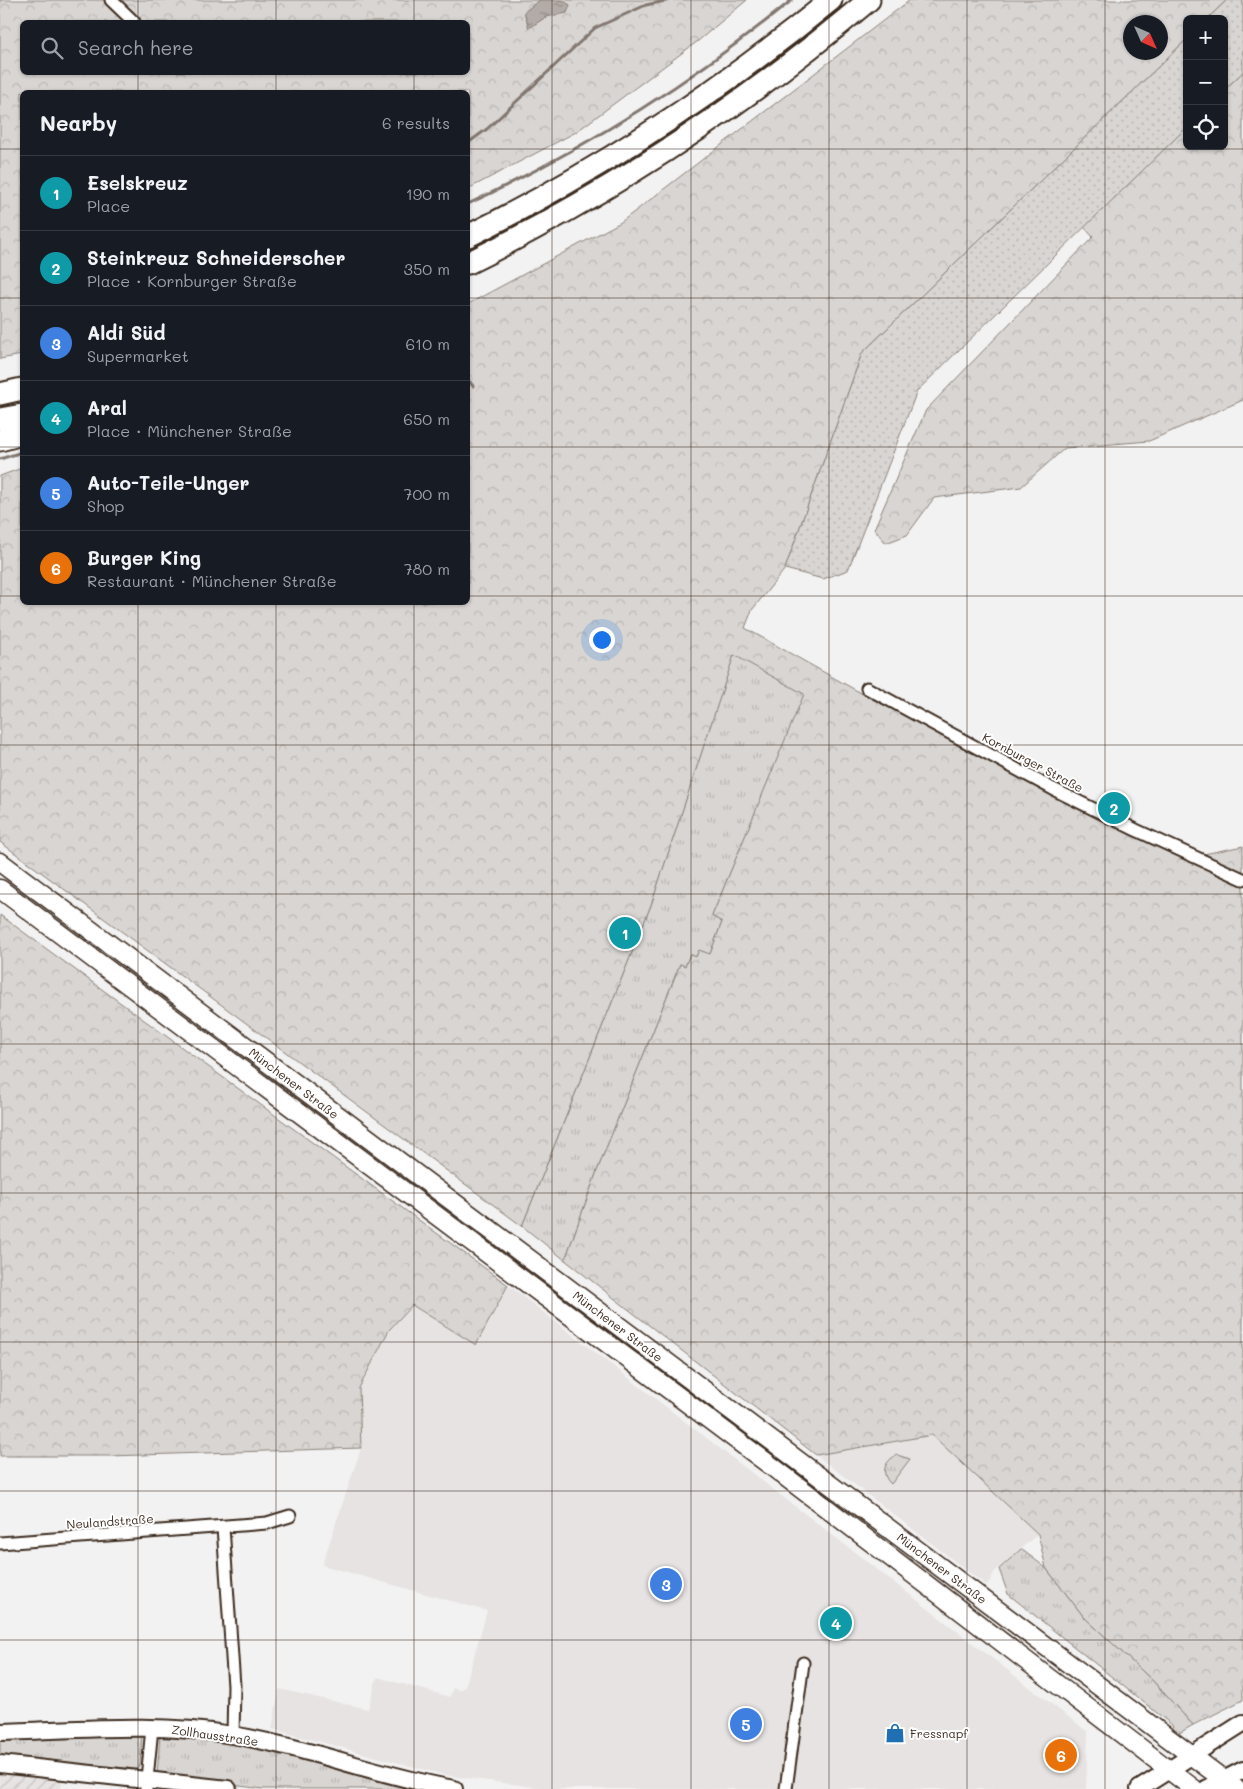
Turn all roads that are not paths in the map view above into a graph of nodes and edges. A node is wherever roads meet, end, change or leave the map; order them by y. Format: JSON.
{"nodes":[{"id":1,"x":111,"y":0,"type":"edge"},
{"id":2,"x":831,"y":0,"type":"edge"},
{"id":3,"x":869,"y":0,"type":"edge"},
{"id":4,"x":132,"y":20,"type":"edge"},
{"id":5,"x":470,"y":235,"type":"edge"},
{"id":6,"x":470,"y":262,"type":"edge"},
{"id":7,"x":0,"y":382,"type":"edge"},
{"id":8,"x":20,"y":382,"type":"edge"},
{"id":9,"x":20,"y":389,"type":"edge"},
{"id":10,"x":0,"y":394,"type":"edge"},
{"id":11,"x":20,"y":415,"type":"edge"},
{"id":12,"x":0,"y":419,"type":"edge"},
{"id":13,"x":20,"y":435,"type":"edge"},
{"id":14,"x":0,"y":440,"type":"edge"},
{"id":15,"x":867,"y":688,"type":"dead end"},
{"id":16,"x":0,"y":862,"type":"edge"},
{"id":17,"x":1243,"y":879,"type":"edge"},
{"id":18,"x":0,"y":888,"type":"edge"},
{"id":19,"x":290,"y":1516,"type":"dead end"},
{"id":20,"x":223,"y":1527,"type":"junction"},
{"id":21,"x":0,"y":1543,"type":"edge"},
{"id":22,"x":803,"y":1663,"type":"dead end"},
{"id":23,"x":1243,"y":1723,"type":"edge"},
{"id":24,"x":152,"y":1728,"type":"junction"},
{"id":25,"x":0,"y":1732,"type":"edge"},
{"id":26,"x":233,"y":1735,"type":"junction"},
{"id":27,"x":1191,"y":1755,"type":"junction"},
{"id":28,"x":0,"y":1764,"type":"edge"},
{"id":29,"x":1169,"y":1770,"type":"junction"},
{"id":30,"x":1243,"y":1770,"type":"edge"},
{"id":31,"x":147,"y":1784,"type":"edge"},
{"id":32,"x":1230,"y":1784,"type":"edge"},
{"id":33,"x":228,"y":1789,"type":"edge"},
{"id":34,"x":454,"y":1789,"type":"edge"},
{"id":35,"x":786,"y":1789,"type":"edge"},
{"id":36,"x":1139,"y":1789,"type":"edge"},
{"id":37,"x":1194,"y":1789,"type":"edge"},
{"id":38,"x":1206,"y":1789,"type":"edge"}],
"edges":[{"from":1,"to":4,"type":"street"},
{"from":2,"to":5,"type":"highway"},
{"from":3,"to":6,"type":"highway"},
{"from":7,"to":8,"type":"highway"},
{"from":9,"to":10,"type":"highway"},
{"from":11,"to":12,"type":"highway"},
{"from":13,"to":14,"type":"highway"},
{"from":15,"to":17,"type":"street","name":"Kornburger Straße"},
{"from":16,"to":27,"type":"main road","name":"Münchener Straße"},
{"from":18,"to":29,"type":"main road","name":"Münchener Straße"},
{"from":19,"to":20,"type":"street","name":"Neulandstraße"},
{"from":20,"to":21,"type":"street","name":"Neulandstraße"},
{"from":20,"to":26,"type":"street"},
{"from":22,"to":35,"type":"street"},
{"from":23,"to":27,"type":"main road"},
{"from":24,"to":25,"type":"main road","name":"Zollhausstraße"},
{"from":24,"to":26,"type":"main road","name":"Zollhausstraße"},
{"from":24,"to":31,"type":"street"},
{"from":26,"to":34,"type":"main road","name":"Zollhausstraße"},
{"from":27,"to":29,"type":"main road"},
{"from":27,"to":32,"type":"main road","name":"Münchener Straße"},
{"from":28,"to":31,"type":"main road"},
{"from":29,"to":36,"type":"main road"},
{"from":29,"to":37,"type":"main road","name":"Münchener Straße"},
{"from":30,"to":32,"type":"main road"},
{"from":31,"to":33,"type":"main road"},
{"from":32,"to":38,"type":"main road"}]}
